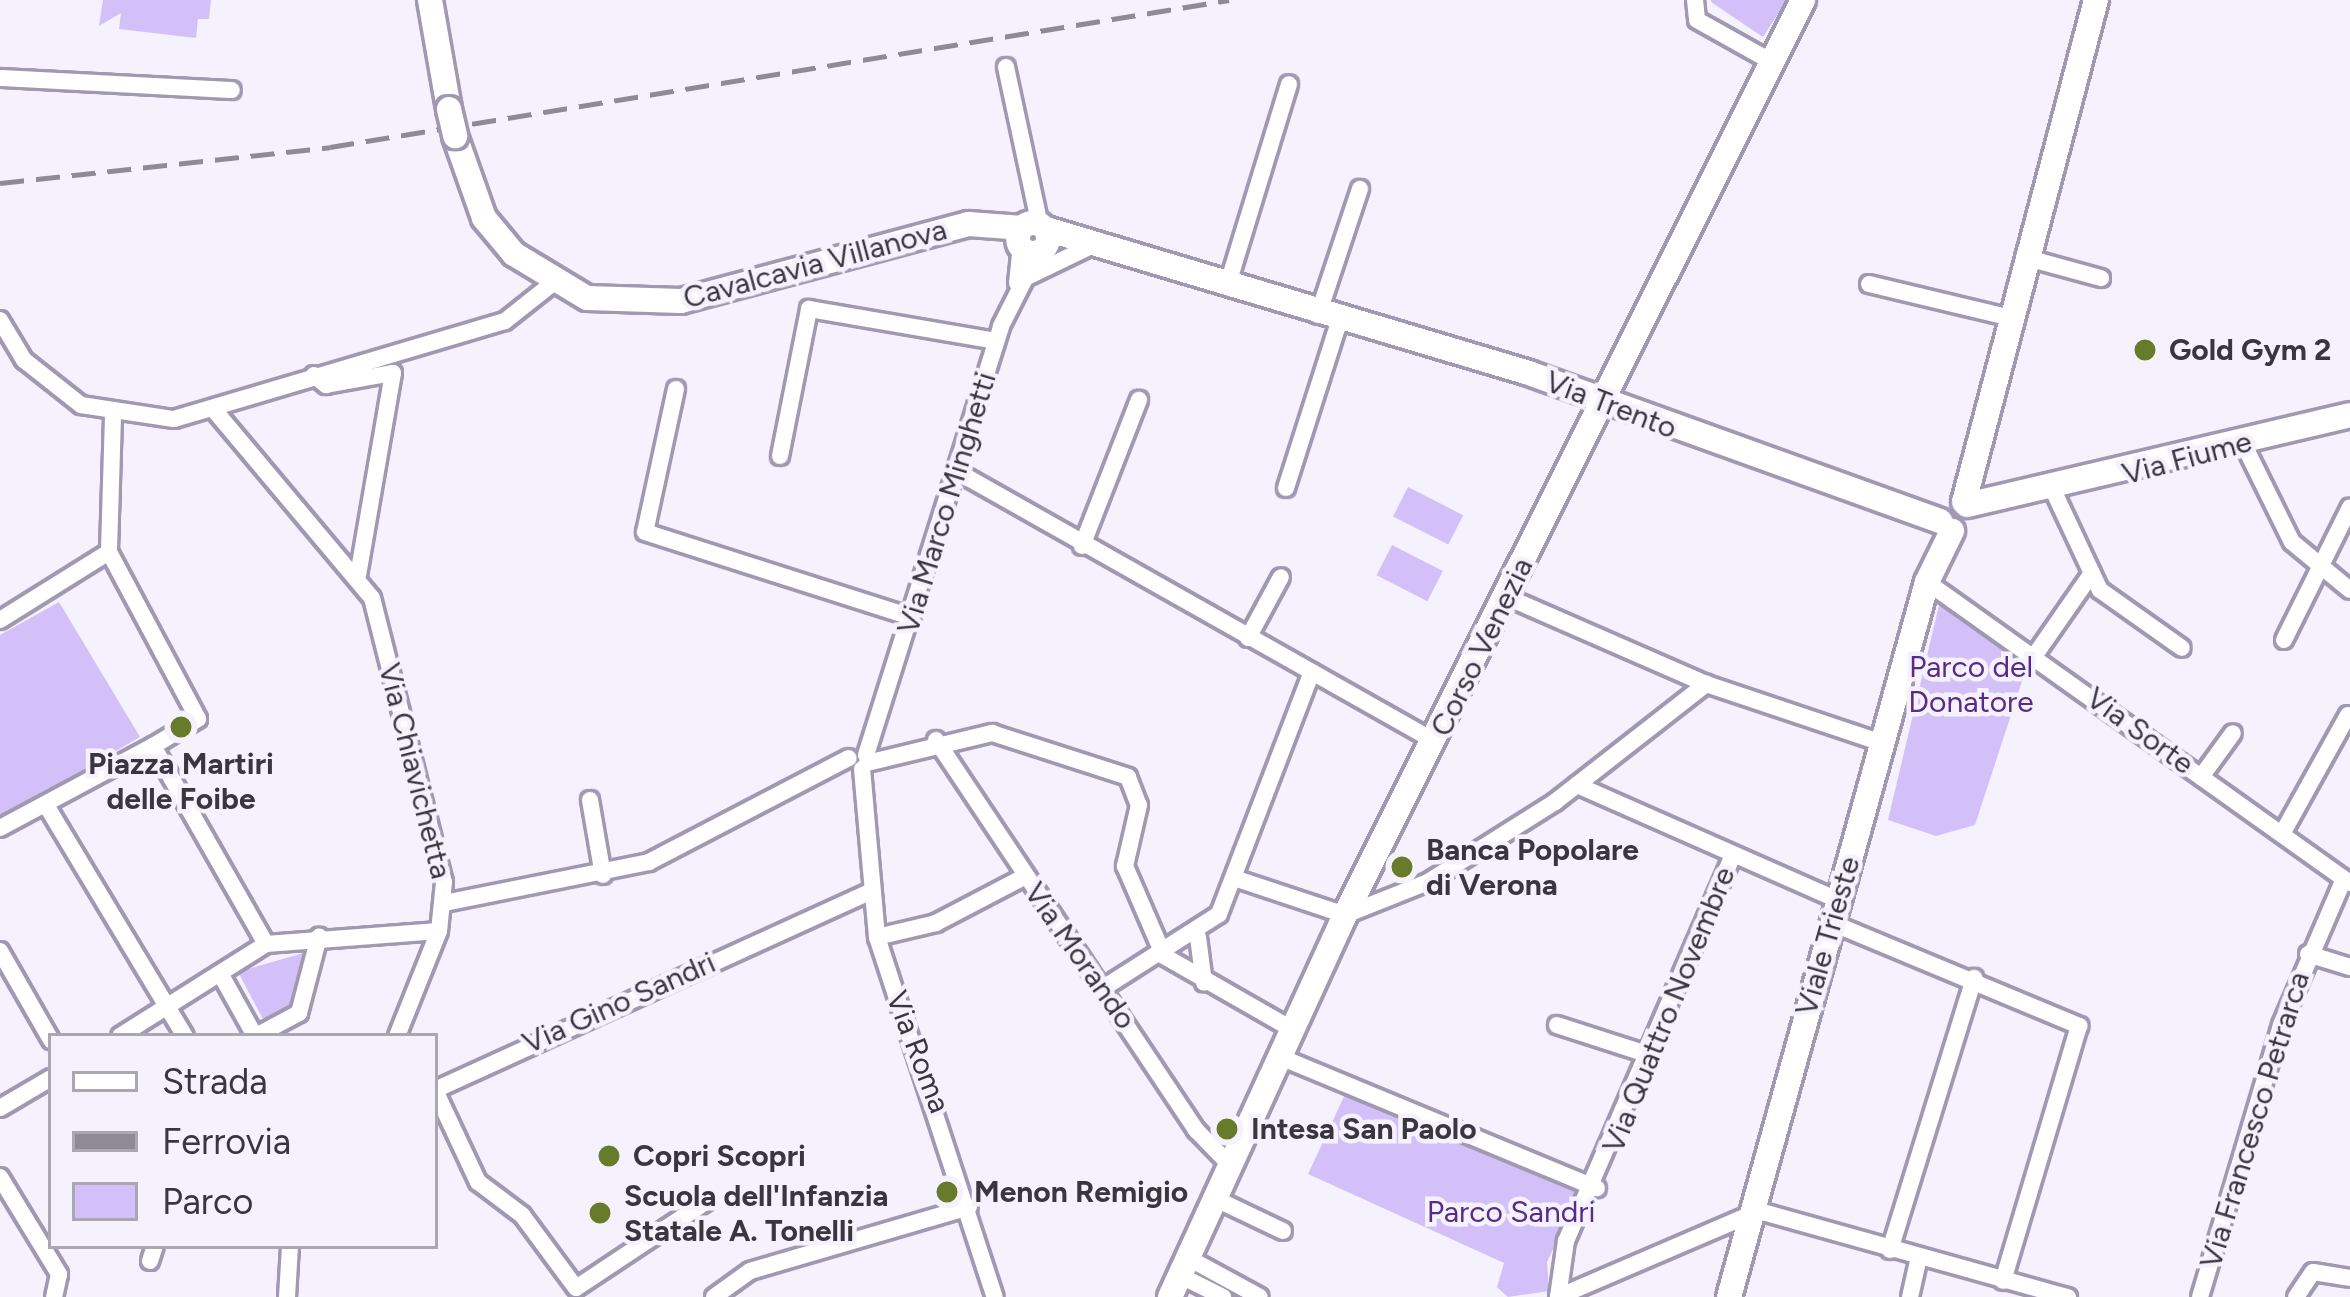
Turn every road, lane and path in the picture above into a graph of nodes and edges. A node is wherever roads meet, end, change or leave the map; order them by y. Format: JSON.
{"nodes":[{"id":1,"x":430,"y":0,"type":"edge"},
{"id":2,"x":1695,"y":0,"type":"edge"},
{"id":3,"x":1803,"y":0,"type":"edge"},
{"id":4,"x":2096,"y":0,"type":"edge"},
{"id":5,"x":1772,"y":62,"type":"junction"},
{"id":6,"x":1006,"y":67,"type":"dead end"},
{"id":7,"x":0,"y":78,"type":"edge"},
{"id":8,"x":1288,"y":84,"type":"dead end"},
{"id":9,"x":232,"y":90,"type":"dead end"},
{"id":10,"x":1360,"y":189,"type":"dead end"},
{"id":11,"x":1032,"y":237,"type":"junction"},
{"id":12,"x":1095,"y":245,"type":"junction"},
{"id":13,"x":2024,"y":257,"type":"junction"},
{"id":14,"x":2101,"y":278,"type":"dead end"},
{"id":15,"x":554,"y":283,"type":"junction"},
{"id":16,"x":1869,"y":284,"type":"dead end"},
{"id":17,"x":1227,"y":287,"type":"junction"},
{"id":18,"x":1016,"y":290,"type":"junction"},
{"id":19,"x":2007,"y":317,"type":"junction"},
{"id":20,"x":1329,"y":318,"type":"junction"},
{"id":21,"x":0,"y":320,"type":"edge"},
{"id":22,"x":997,"y":341,"type":"junction"},
{"id":23,"x":314,"y":375,"type":"junction"},
{"id":24,"x":676,"y":389,"type":"dead end"},
{"id":25,"x":1139,"y":400,"type":"dead end"},
{"id":26,"x":1602,"y":403,"type":"junction"},
{"id":27,"x":215,"y":411,"type":"junction"},
{"id":28,"x":2350,"y":415,"type":"edge"},
{"id":29,"x":113,"y":416,"type":"junction"},
{"id":30,"x":2243,"y":443,"type":"junction"},
{"id":31,"x":780,"y":456,"type":"dead end"},
{"id":32,"x":956,"y":471,"type":"junction"},
{"id":33,"x":1286,"y":488,"type":"dead end"},
{"id":34,"x":2054,"y":492,"type":"junction"},
{"id":35,"x":2015,"y":498,"type":"junction"},
{"id":36,"x":2350,"y":507,"type":"edge"},
{"id":37,"x":1886,"y":509,"type":"junction"},
{"id":38,"x":1951,"y":515,"type":"junction"},
{"id":39,"x":1082,"y":546,"type":"junction"},
{"id":40,"x":109,"y":552,"type":"junction"},
{"id":41,"x":2318,"y":567,"type":"junction"},
{"id":42,"x":2092,"y":573,"type":"junction"},
{"id":43,"x":358,"y":574,"type":"junction"},
{"id":44,"x":1281,"y":577,"type":"dead end"},
{"id":45,"x":1929,"y":579,"type":"junction"},
{"id":46,"x":2350,"y":590,"type":"edge"},
{"id":47,"x":1507,"y":597,"type":"junction"},
{"id":48,"x":913,"y":617,"type":"junction"},
{"id":49,"x":0,"y":620,"type":"edge"},
{"id":50,"x":1248,"y":638,"type":"junction"},
{"id":51,"x":2284,"y":640,"type":"dead end"},
{"id":52,"x":2182,"y":648,"type":"dead end"},
{"id":53,"x":2036,"y":655,"type":"junction"},
{"id":54,"x":1312,"y":672,"type":"junction"},
{"id":55,"x":1706,"y":683,"type":"junction"},
{"id":56,"x":2348,"y":715,"type":"edge"},
{"id":57,"x":880,"y":726,"type":"junction"},
{"id":58,"x":2233,"y":733,"type":"dead end"},
{"id":59,"x":936,"y":740,"type":"junction"},
{"id":60,"x":1436,"y":742,"type":"junction"},
{"id":61,"x":914,"y":743,"type":"junction"},
{"id":62,"x":1882,"y":743,"type":"junction"},
{"id":63,"x":153,"y":746,"type":"junction"},
{"id":64,"x":858,"y":761,"type":"junction"},
{"id":65,"x":2201,"y":777,"type":"junction"},
{"id":66,"x":1577,"y":785,"type":"junction"},
{"id":67,"x":590,"y":800,"type":"dead end"},
{"id":68,"x":49,"y":810,"type":"junction"},
{"id":69,"x":0,"y":828,"type":"edge"},
{"id":70,"x":2282,"y":834,"type":"junction"},
{"id":71,"x":1732,"y":855,"type":"junction"},
{"id":72,"x":603,"y":875,"type":"junction"},
{"id":73,"x":1024,"y":877,"type":"junction"},
{"id":74,"x":1234,"y":878,"type":"junction"},
{"id":75,"x":2347,"y":881,"type":"edge"},
{"id":76,"x":870,"y":892,"type":"junction"},
{"id":77,"x":444,"y":903,"type":"junction"},
{"id":78,"x":1835,"y":912,"type":"junction"},
{"id":79,"x":1345,"y":915,"type":"junction"},
{"id":80,"x":439,"y":931,"type":"junction"},
{"id":81,"x":319,"y":937,"type":"junction"},
{"id":82,"x":877,"y":937,"type":"junction"},
{"id":83,"x":1198,"y":937,"type":"junction"},
{"id":84,"x":266,"y":944,"type":"junction"},
{"id":85,"x":0,"y":951,"type":"edge"},
{"id":86,"x":2308,"y":954,"type":"junction"},
{"id":87,"x":1164,"y":956,"type":"junction"},
{"id":88,"x":2350,"y":967,"type":"edge"},
{"id":89,"x":221,"y":975,"type":"junction"},
{"id":90,"x":1974,"y":978,"type":"junction"},
{"id":91,"x":1204,"y":983,"type":"junction"},
{"id":92,"x":1105,"y":986,"type":"junction"},
{"id":93,"x":168,"y":1006,"type":"junction"},
{"id":94,"x":1557,"y":1025,"type":"dead end"},
{"id":95,"x":1293,"y":1030,"type":"junction"},
{"id":96,"x":125,"y":1033,"type":"edge"},
{"id":97,"x":183,"y":1033,"type":"edge"},
{"id":98,"x":254,"y":1033,"type":"edge"},
{"id":99,"x":262,"y":1033,"type":"edge"},
{"id":100,"x":399,"y":1033,"type":"edge"},
{"id":101,"x":48,"y":1035,"type":"edge"},
{"id":102,"x":1651,"y":1055,"type":"junction"},
{"id":103,"x":1280,"y":1058,"type":"junction"},
{"id":104,"x":48,"y":1080,"type":"edge"},
{"id":105,"x":438,"y":1089,"type":"edge"},
{"id":106,"x":438,"y":1096,"type":"edge"},
{"id":107,"x":0,"y":1108,"type":"edge"},
{"id":108,"x":1232,"y":1166,"type":"junction"},
{"id":109,"x":0,"y":1177,"type":"edge"},
{"id":110,"x":1597,"y":1188,"type":"junction"},
{"id":111,"x":1218,"y":1200,"type":"junction"},
{"id":112,"x":707,"y":1201,"type":"dead end"},
{"id":113,"x":969,"y":1208,"type":"junction"},
{"id":114,"x":1750,"y":1213,"type":"junction"},
{"id":115,"x":1283,"y":1231,"type":"dead end"},
{"id":116,"x":290,"y":1249,"type":"edge"},
{"id":117,"x":1890,"y":1250,"type":"junction"},
{"id":118,"x":1919,"y":1257,"type":"junction"},
{"id":119,"x":1182,"y":1278,"type":"edge"},
{"id":120,"x":2350,"y":1278,"type":"edge"},
{"id":121,"x":2003,"y":1281,"type":"junction"},
{"id":122,"x":54,"y":1297,"type":"edge"},
{"id":123,"x":287,"y":1297,"type":"edge"},
{"id":124,"x":714,"y":1297,"type":"edge"},
{"id":125,"x":995,"y":1297,"type":"edge"},
{"id":126,"x":1222,"y":1297,"type":"edge"},
{"id":127,"x":1260,"y":1297,"type":"edge"},
{"id":128,"x":1558,"y":1297,"type":"edge"},
{"id":129,"x":1729,"y":1297,"type":"edge"},
{"id":130,"x":1910,"y":1297,"type":"edge"},
{"id":131,"x":2068,"y":1297,"type":"edge"},
{"id":132,"x":2200,"y":1297,"type":"edge"},
{"id":133,"x":2296,"y":1297,"type":"edge"}],
"edges":[{"from":1,"to":15,"type":"street","name":"Cavalcavia Villanova","bridge":true},
{"from":2,"to":5,"type":"street"},
{"from":3,"to":5,"type":"street","name":"Corso Venezia"},
{"from":4,"to":13,"type":"street","name":"Viale Trieste"},
{"from":5,"to":26,"type":"street","name":"Corso Venezia"},
{"from":6,"to":11,"type":"street","name":"Via Marco Minghetti"},
{"from":7,"to":9,"type":"street"},
{"from":8,"to":17,"type":"street"},
{"from":10,"to":20,"type":"street"},
{"from":11,"to":12,"type":"street","name":"Via Trento"},
{"from":11,"to":15,"type":"street","name":"Cavalcavia Villanova"},
{"from":11,"to":18,"type":"street","name":"Via Marco Minghetti"},
{"from":12,"to":17,"type":"street","name":"Via Trento"},
{"from":12,"to":18,"type":"street"},
{"from":13,"to":14,"type":"street"},
{"from":13,"to":19,"type":"street","name":"Viale Trieste"},
{"from":15,"to":23,"type":"street"},
{"from":16,"to":19,"type":"street"},
{"from":17,"to":20,"type":"street","name":"Via Trento"},
{"from":18,"to":22,"type":"street","name":"Via Marco Minghetti"},
{"from":19,"to":38,"type":"street","name":"Viale Trieste"},
{"from":20,"to":26,"type":"street","name":"Via Trento"},
{"from":20,"to":33,"type":"street"},
{"from":21,"to":29,"type":"street"},
{"from":22,"to":31,"type":"street"},
{"from":22,"to":32,"type":"street","name":"Via Marco Minghetti"},
{"from":23,"to":27,"type":"street"},
{"from":23,"to":43,"type":"street","name":"Via Chiavichetta"},
{"from":24,"to":48,"type":"street"},
{"from":25,"to":39,"type":"street"},
{"from":26,"to":37,"type":"street","name":"Via Trento"},
{"from":26,"to":47,"type":"street","name":"Corso Venezia"},
{"from":27,"to":29,"type":"street"},
{"from":27,"to":43,"type":"street","name":"Via Chiavichetta"},
{"from":28,"to":30,"type":"street","name":"Via Fiume"},
{"from":29,"to":40,"type":"street"},
{"from":30,"to":34,"type":"street","name":"Via Fiume"},
{"from":30,"to":41,"type":"street"},
{"from":32,"to":39,"type":"street"},
{"from":32,"to":48,"type":"street","name":"Via Marco Minghetti"},
{"from":34,"to":35,"type":"street","name":"Via Fiume"},
{"from":34,"to":42,"type":"street"},
{"from":35,"to":38,"type":"street","name":"Via Fiume"},
{"from":35,"to":38,"type":"street"},
{"from":36,"to":41,"type":"street"},
{"from":37,"to":38,"type":"street","name":"Via Trento"},
{"from":37,"to":38,"type":"street"},
{"from":38,"to":45,"type":"street","name":"Viale Trieste"},
{"from":39,"to":50,"type":"street"},
{"from":40,"to":49,"type":"street"},
{"from":40,"to":63,"type":"street"},
{"from":41,"to":46,"type":"street"},
{"from":41,"to":51,"type":"street"},
{"from":42,"to":52,"type":"street"},
{"from":42,"to":53,"type":"street"},
{"from":43,"to":77,"type":"street","name":"Via Chiavichetta"},
{"from":44,"to":50,"type":"street"},
{"from":45,"to":53,"type":"street","name":"Via Sorte"},
{"from":45,"to":62,"type":"street","name":"Viale Trieste"},
{"from":47,"to":55,"type":"street"},
{"from":47,"to":60,"type":"street","name":"Corso Venezia"},
{"from":48,"to":57,"type":"street","name":"Via Marco Minghetti"},
{"from":50,"to":54,"type":"street"},
{"from":53,"to":65,"type":"street","name":"Via Sorte"},
{"from":54,"to":60,"type":"street"},
{"from":54,"to":74,"type":"street"},
{"from":55,"to":62,"type":"street"},
{"from":55,"to":66,"type":"street"},
{"from":56,"to":70,"type":"street"},
{"from":57,"to":61,"type":"street"},
{"from":57,"to":64,"type":"street"},
{"from":58,"to":65,"type":"street"},
{"from":59,"to":61,"type":"street"},
{"from":59,"to":73,"type":"street","name":"Via Morando"},
{"from":59,"to":87,"type":"street"},
{"from":60,"to":79,"type":"street","name":"Corso Venezia"},
{"from":61,"to":64,"type":"street"},
{"from":62,"to":78,"type":"street","name":"Viale Trieste"},
{"from":63,"to":68,"type":"street"},
{"from":63,"to":84,"type":"street"},
{"from":64,"to":72,"type":"street"},
{"from":64,"to":76,"type":"street","name":"Via Roma"},
{"from":65,"to":70,"type":"street","name":"Via Sorte"},
{"from":66,"to":71,"type":"street"},
{"from":66,"to":79,"type":"street"},
{"from":67,"to":72,"type":"street"},
{"from":68,"to":69,"type":"street"},
{"from":68,"to":93,"type":"street"},
{"from":70,"to":75,"type":"street","name":"Via Sorte"},
{"from":71,"to":78,"type":"street"},
{"from":71,"to":102,"type":"street","name":"Via Quattro Novembre"},
{"from":72,"to":77,"type":"street"},
{"from":73,"to":82,"type":"street"},
{"from":73,"to":92,"type":"street","name":"Via Morando"},
{"from":74,"to":79,"type":"street"},
{"from":74,"to":83,"type":"street"},
{"from":75,"to":86,"type":"street","name":"Via Francesco Petrarca"},
{"from":76,"to":82,"type":"street","name":"Via Roma"},
{"from":76,"to":105,"type":"street","name":"Via Gino Sandri"},
{"from":77,"to":80,"type":"street","name":"Via Chiavichetta"},
{"from":78,"to":90,"type":"street"},
{"from":78,"to":114,"type":"street","name":"Viale Trieste"},
{"from":79,"to":95,"type":"street","name":"Corso Venezia"},
{"from":80,"to":81,"type":"street"},
{"from":80,"to":100,"type":"street","name":"Via Chiavichetta"},
{"from":81,"to":84,"type":"street"},
{"from":81,"to":99,"type":"street"},
{"from":82,"to":113,"type":"street","name":"Via Roma"},
{"from":83,"to":87,"type":"street"},
{"from":83,"to":91,"type":"street"},
{"from":84,"to":89,"type":"street"},
{"from":85,"to":101,"type":"street"},
{"from":86,"to":88,"type":"street"},
{"from":86,"to":132,"type":"street","name":"Via Francesco Petrarca"},
{"from":87,"to":91,"type":"street"},
{"from":87,"to":92,"type":"street"},
{"from":89,"to":93,"type":"street"},
{"from":89,"to":98,"type":"street"},
{"from":90,"to":117,"type":"street"},
{"from":90,"to":121,"type":"street"},
{"from":91,"to":95,"type":"street"},
{"from":92,"to":108,"type":"street","name":"Via Morando"},
{"from":93,"to":96,"type":"street"},
{"from":93,"to":97,"type":"street"},
{"from":94,"to":102,"type":"street"},
{"from":95,"to":103,"type":"street","name":"Corso Venezia"},
{"from":102,"to":110,"type":"street","name":"Via Quattro Novembre"},
{"from":103,"to":108,"type":"street","name":"Corso Venezia"},
{"from":103,"to":110,"type":"street"},
{"from":104,"to":107,"type":"street"},
{"from":106,"to":112,"type":"street","name":"Via Gino Sandri"},
{"from":108,"to":111,"type":"street","name":"Corso Venezia"},
{"from":109,"to":122,"type":"street"},
{"from":110,"to":128,"type":"street","name":"Via Quattro Novembre"},
{"from":111,"to":115,"type":"street"},
{"from":111,"to":119,"type":"street","name":"Corso Venezia"},
{"from":113,"to":124,"type":"street"},
{"from":113,"to":125,"type":"street","name":"Via Roma"},
{"from":114,"to":117,"type":"street"},
{"from":114,"to":128,"type":"street"},
{"from":114,"to":129,"type":"street","name":"Viale Trieste"},
{"from":116,"to":123,"type":"street"},
{"from":117,"to":118,"type":"street"},
{"from":118,"to":121,"type":"street"},
{"from":118,"to":130,"type":"street"},
{"from":119,"to":126,"type":"street"},
{"from":119,"to":127,"type":"street"},
{"from":120,"to":133,"type":"street"},
{"from":121,"to":131,"type":"street"}]}
